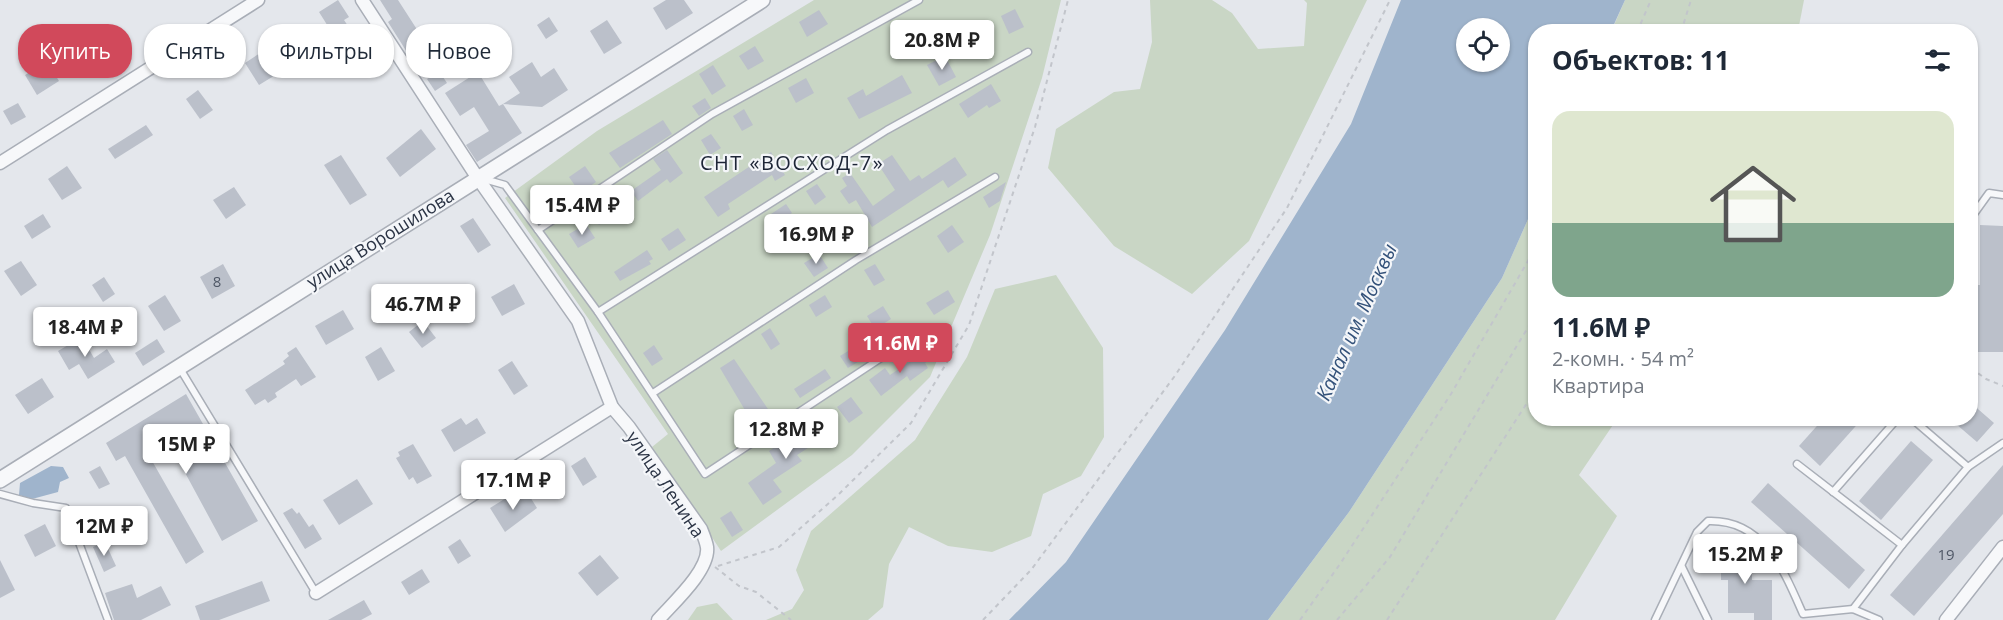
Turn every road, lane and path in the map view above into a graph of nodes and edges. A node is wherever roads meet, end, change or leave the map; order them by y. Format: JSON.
{"nodes":[{"id":1,"x":258,"y":0,"type":"edge"},
{"id":2,"x":362,"y":0,"type":"edge"},
{"id":3,"x":762,"y":0,"type":"edge"},
{"id":4,"x":919,"y":0,"type":"edge"},
{"id":5,"x":1068,"y":0,"type":"edge"},
{"id":6,"x":1390,"y":0,"type":"edge"},
{"id":7,"x":1651,"y":0,"type":"edge"},
{"id":8,"x":1691,"y":0,"type":"edge"},
{"id":9,"x":1640,"y":24,"type":"edge"},
{"id":10,"x":1684,"y":24,"type":"edge"},
{"id":11,"x":1028,"y":52,"type":"dead end"},
{"id":12,"x":0,"y":163,"type":"edge"},
{"id":13,"x":477,"y":177,"type":"junction"},
{"id":14,"x":995,"y":177,"type":"dead end"},
{"id":15,"x":2003,"y":195,"type":"edge"},
{"id":16,"x":1978,"y":208,"type":"edge"},
{"id":17,"x":538,"y":230,"type":"junction"},
{"id":18,"x":1528,"y":261,"type":"edge"},
{"id":19,"x":598,"y":312,"type":"junction"},
{"id":20,"x":1528,"y":328,"type":"edge"},
{"id":21,"x":919,"y":333,"type":"dead end"},
{"id":22,"x":178,"y":366,"type":"junction"},
{"id":23,"x":1978,"y":373,"type":"edge"},
{"id":24,"x":2003,"y":386,"type":"edge"},
{"id":25,"x":653,"y":393,"type":"junction"},
{"id":26,"x":1528,"y":401,"type":"edge"},
{"id":27,"x":612,"y":407,"type":"junction"},
{"id":28,"x":1891,"y":426,"type":"edge"},
{"id":29,"x":1920,"y":426,"type":"edge"},
{"id":30,"x":2003,"y":443,"type":"edge"},
{"id":31,"x":1797,"y":464,"type":"dead end"},
{"id":32,"x":1968,"y":466,"type":"junction"},
{"id":33,"x":0,"y":480,"type":"edge"},
{"id":34,"x":1833,"y":492,"type":"junction"},
{"id":35,"x":0,"y":494,"type":"edge"},
{"id":36,"x":1902,"y":545,"type":"junction"},
{"id":37,"x":2003,"y":547,"type":"edge"},
{"id":38,"x":1682,"y":567,"type":"junction"},
{"id":39,"x":316,"y":593,"type":"joint"},
{"id":40,"x":1853,"y":609,"type":"junction"},
{"id":41,"x":1803,"y":617,"type":"edge"},
{"id":42,"x":108,"y":620,"type":"edge"},
{"id":43,"x":658,"y":620,"type":"edge"},
{"id":44,"x":791,"y":620,"type":"edge"},
{"id":45,"x":983,"y":620,"type":"edge"},
{"id":46,"x":1300,"y":620,"type":"edge"},
{"id":47,"x":1337,"y":620,"type":"edge"},
{"id":48,"x":1387,"y":620,"type":"edge"},
{"id":49,"x":1655,"y":620,"type":"edge"},
{"id":50,"x":1708,"y":620,"type":"edge"},
{"id":51,"x":1879,"y":620,"type":"edge"},
{"id":52,"x":1946,"y":620,"type":"edge"}],
"edges":[{"from":1,"to":12,"type":"street"},
{"from":2,"to":13,"type":"street","name":"улица Ленина"},
{"from":3,"to":13,"type":"street","name":"улица Ворошилова"},
{"from":4,"to":17,"type":"lane"},
{"from":5,"to":44,"type":"path"},
{"from":6,"to":45,"type":"path"},
{"from":7,"to":9,"type":"path"},
{"from":8,"to":10,"type":"path"},
{"from":11,"to":19,"type":"lane"},
{"from":13,"to":17,"type":"lane"},
{"from":13,"to":22,"type":"street","name":"улица Ворошилова"},
{"from":13,"to":27,"type":"street","name":"улица Ленина"},
{"from":14,"to":25,"type":"lane"},
{"from":15,"to":16,"type":"lane"},
{"from":17,"to":19,"type":"lane"},
{"from":18,"to":46,"type":"path"},
{"from":19,"to":25,"type":"lane"},
{"from":20,"to":47,"type":"path"},
{"from":21,"to":25,"type":"lane"},
{"from":22,"to":33,"type":"street","name":"улица Ворошилова"},
{"from":22,"to":39,"type":"lane"},
{"from":23,"to":24,"type":"path"},
{"from":26,"to":48,"type":"path"},
{"from":27,"to":39,"type":"street"},
{"from":27,"to":43,"type":"street","name":"улица Ленина"},
{"from":28,"to":34,"type":"lane"},
{"from":29,"to":32,"type":"lane"},
{"from":30,"to":32,"type":"lane"},
{"from":31,"to":34,"type":"lane"},
{"from":32,"to":36,"type":"lane"},
{"from":34,"to":36,"type":"lane"},
{"from":35,"to":42,"type":"lane"},
{"from":36,"to":40,"type":"lane"},
{"from":37,"to":52,"type":"street"},
{"from":38,"to":41,"type":"lane"},
{"from":38,"to":49,"type":"lane"},
{"from":38,"to":50,"type":"lane"},
{"from":40,"to":41,"type":"lane"},
{"from":40,"to":51,"type":"lane"}]}
